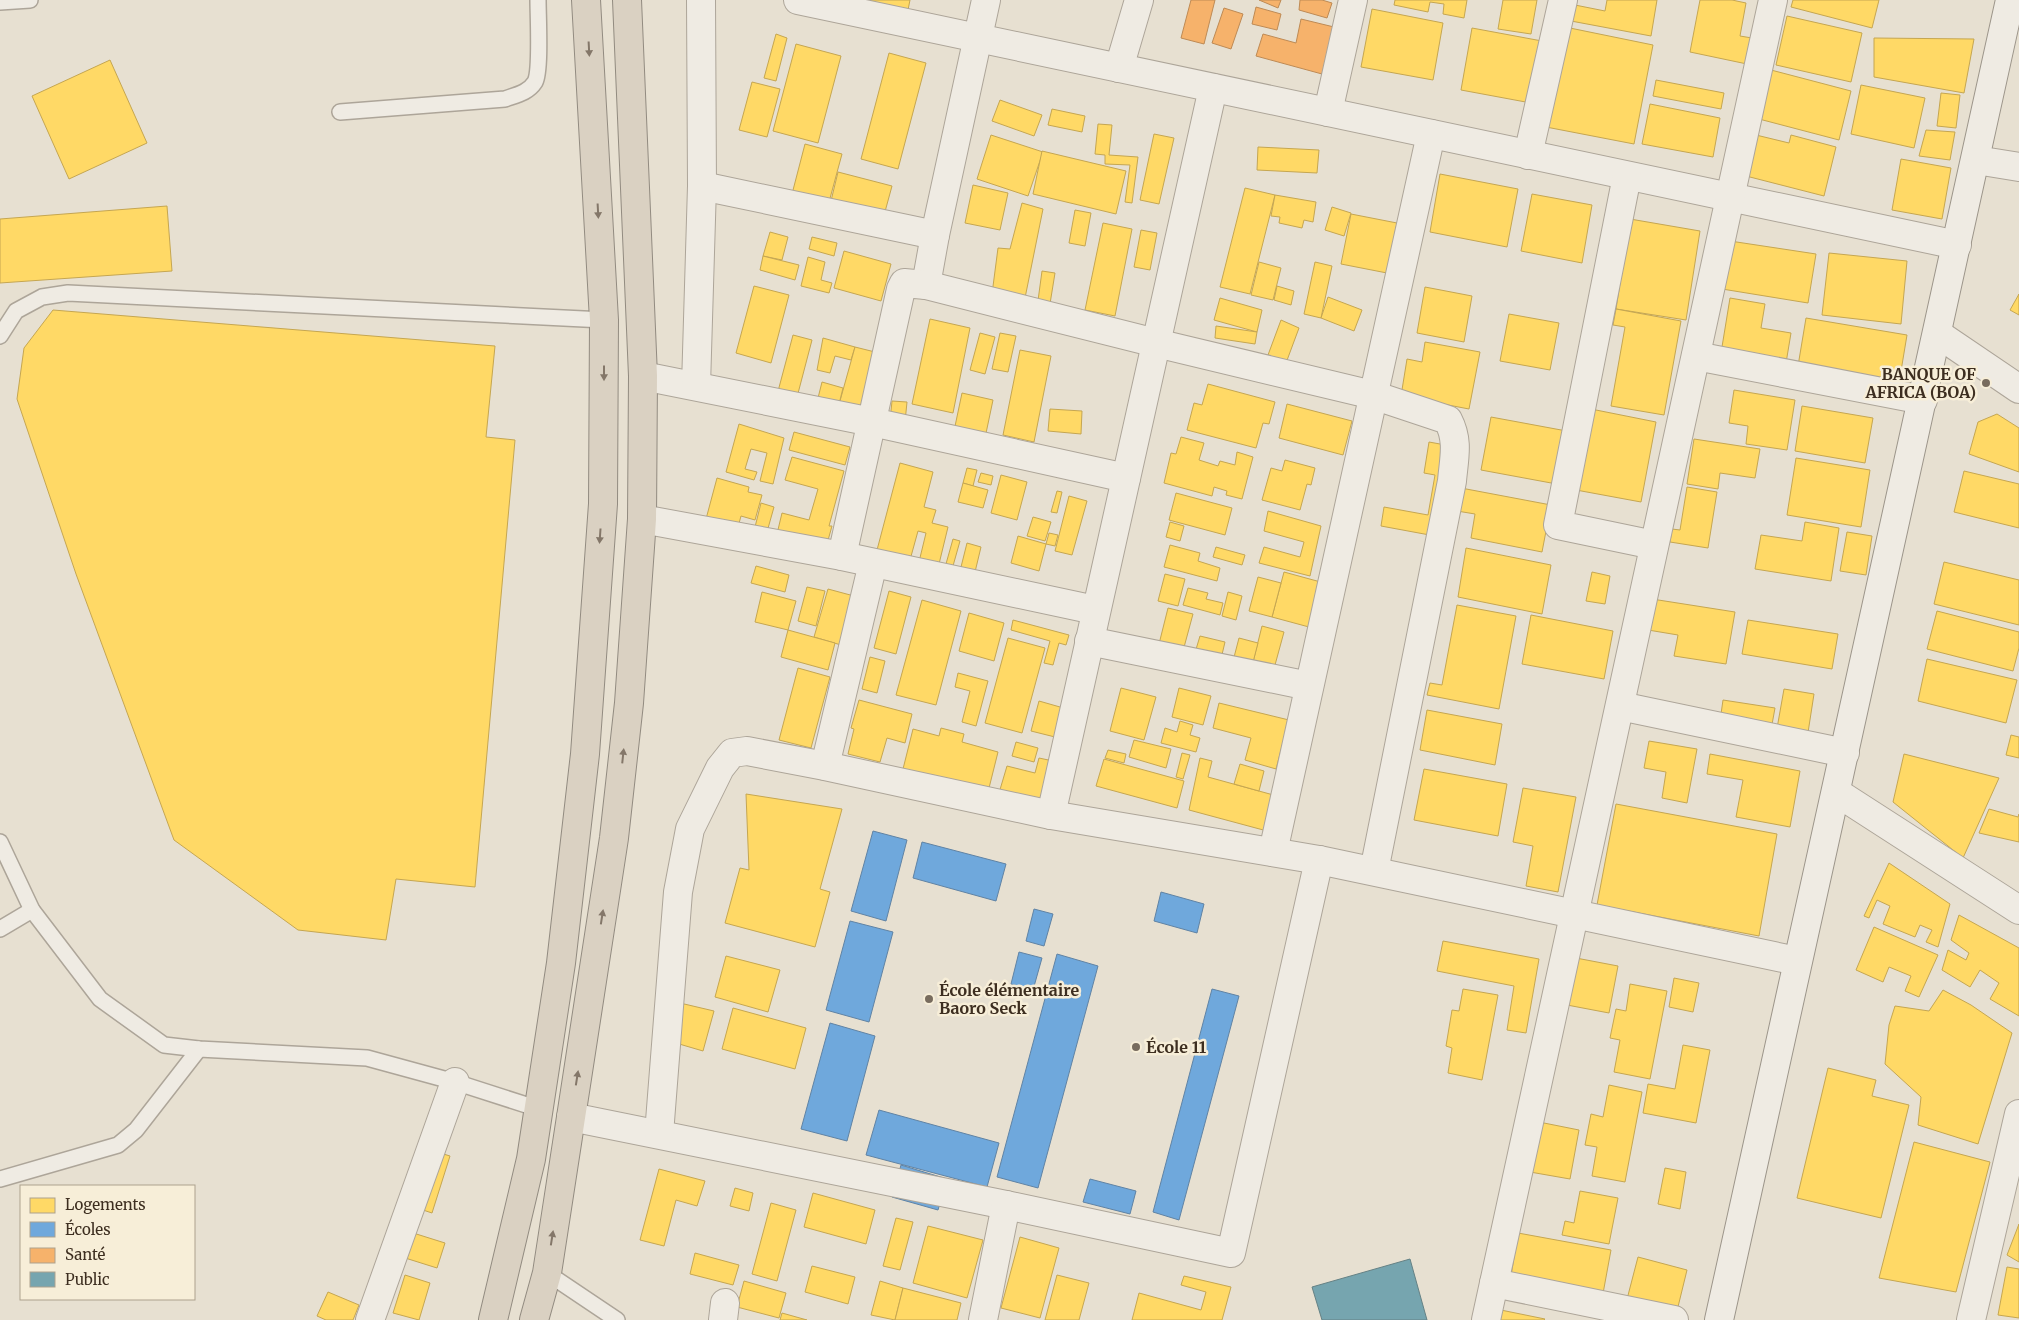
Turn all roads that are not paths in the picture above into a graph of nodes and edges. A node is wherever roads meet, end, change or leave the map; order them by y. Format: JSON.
{"nodes":[{"id":1,"x":30,"y":0,"type":"edge"},
{"id":2,"x":538,"y":0,"type":"edge"},
{"id":3,"x":586,"y":0,"type":"edge"},
{"id":4,"x":627,"y":0,"type":"edge"},
{"id":5,"x":701,"y":0,"type":"edge"},
{"id":6,"x":798,"y":0,"type":"edge"},
{"id":7,"x":986,"y":0,"type":"edge"},
{"id":8,"x":1139,"y":0,"type":"edge"},
{"id":9,"x":1353,"y":0,"type":"edge"},
{"id":10,"x":1563,"y":0,"type":"edge"},
{"id":11,"x":1773,"y":0,"type":"edge"},
{"id":12,"x":2010,"y":0,"type":"edge"},
{"id":13,"x":0,"y":2,"type":"edge"},
{"id":14,"x":978,"y":38,"type":"junction"},
{"id":15,"x":1119,"y":68,"type":"junction"},
{"id":16,"x":1214,"y":88,"type":"junction"},
{"id":17,"x":340,"y":112,"type":"dead end"},
{"id":18,"x":1328,"y":112,"type":"junction"},
{"id":19,"x":1431,"y":134,"type":"junction"},
{"id":20,"x":1528,"y":155,"type":"junction"},
{"id":21,"x":1976,"y":160,"type":"junction"},
{"id":22,"x":2019,"y":167,"type":"edge"},
{"id":23,"x":1627,"y":176,"type":"junction"},
{"id":24,"x":702,"y":186,"type":"junction"},
{"id":25,"x":1731,"y":198,"type":"junction"},
{"id":26,"x":934,"y":235,"type":"junction"},
{"id":27,"x":1957,"y":245,"type":"junction"},
{"id":28,"x":926,"y":286,"type":"junction"},
{"id":29,"x":604,"y":320,"type":"junction"},
{"id":30,"x":1938,"y":334,"type":"junction"},
{"id":31,"x":0,"y":336,"type":"edge"},
{"id":32,"x":1156,"y":343,"type":"junction"},
{"id":33,"x":1696,"y":356,"type":"junction"},
{"id":34,"x":643,"y":376,"type":"junction"},
{"id":35,"x":696,"y":386,"type":"junction"},
{"id":36,"x":2019,"y":389,"type":"edge"},
{"id":37,"x":1373,"y":395,"type":"junction"},
{"id":38,"x":1922,"y":400,"type":"junction"},
{"id":39,"x":872,"y":422,"type":"junction"},
{"id":40,"x":1126,"y":478,"type":"junction"},
{"id":41,"x":642,"y":518,"type":"junction"},
{"id":42,"x":1654,"y":545,"type":"junction"},
{"id":43,"x":842,"y":556,"type":"junction"},
{"id":44,"x":873,"y":563,"type":"junction"},
{"id":45,"x":1096,"y":610,"type":"junction"},
{"id":46,"x":1089,"y":641,"type":"junction"},
{"id":47,"x":1309,"y":686,"type":"junction"},
{"id":48,"x":1620,"y":706,"type":"junction"},
{"id":49,"x":1844,"y":753,"type":"junction"},
{"id":50,"x":825,"y":766,"type":"junction"},
{"id":51,"x":1836,"y":792,"type":"junction"},
{"id":52,"x":1051,"y":815,"type":"junction"},
{"id":53,"x":0,"y":842,"type":"edge"},
{"id":54,"x":1273,"y":852,"type":"junction"},
{"id":55,"x":1318,"y":860,"type":"junction"},
{"id":56,"x":1374,"y":871,"type":"junction"},
{"id":57,"x":32,"y":910,"type":"junction"},
{"id":58,"x":2019,"y":910,"type":"edge"},
{"id":59,"x":1574,"y":913,"type":"junction"},
{"id":60,"x":0,"y":929,"type":"edge"},
{"id":61,"x":1797,"y":961,"type":"junction"},
{"id":62,"x":199,"y":1049,"type":"junction"},
{"id":63,"x":455,"y":1082,"type":"junction"},
{"id":64,"x":539,"y":1109,"type":"junction"},
{"id":65,"x":2019,"y":1114,"type":"edge"},
{"id":66,"x":571,"y":1117,"type":"junction"},
{"id":67,"x":659,"y":1134,"type":"junction"},
{"id":68,"x":2012,"y":1178,"type":"edge"},
{"id":69,"x":0,"y":1179,"type":"edge"},
{"id":70,"x":1006,"y":1205,"type":"junction"},
{"id":71,"x":547,"y":1273,"type":"junction"},
{"id":72,"x":1494,"y":1282,"type":"junction"},
{"id":73,"x":370,"y":1320,"type":"edge"},
{"id":74,"x":493,"y":1320,"type":"edge"},
{"id":75,"x":534,"y":1320,"type":"edge"},
{"id":76,"x":617,"y":1320,"type":"edge"},
{"id":77,"x":983,"y":1320,"type":"edge"},
{"id":78,"x":1486,"y":1320,"type":"edge"},
{"id":79,"x":1674,"y":1320,"type":"edge"},
{"id":80,"x":1719,"y":1320,"type":"edge"},
{"id":81,"x":1971,"y":1320,"type":"edge"}],
"edges":[{"from":1,"to":13,"type":"lane"},
{"from":2,"to":17,"type":"lane"},
{"from":3,"to":29,"type":"highway","one_way":true},
{"from":4,"to":34,"type":"highway"},
{"from":5,"to":24,"type":"street"},
{"from":6,"to":14,"type":"street"},
{"from":7,"to":14,"type":"street"},
{"from":8,"to":15,"type":"street"},
{"from":9,"to":18,"type":"street"},
{"from":10,"to":20,"type":"street"},
{"from":11,"to":25,"type":"street"},
{"from":12,"to":21,"type":"street"},
{"from":14,"to":15,"type":"street"},
{"from":14,"to":26,"type":"street"},
{"from":15,"to":16,"type":"street"},
{"from":16,"to":18,"type":"street"},
{"from":16,"to":32,"type":"street"},
{"from":18,"to":19,"type":"street"},
{"from":19,"to":20,"type":"street"},
{"from":19,"to":37,"type":"street"},
{"from":20,"to":23,"type":"street"},
{"from":21,"to":22,"type":"street"},
{"from":21,"to":27,"type":"street"},
{"from":23,"to":25,"type":"street"},
{"from":23,"to":42,"type":"street"},
{"from":24,"to":26,"type":"street"},
{"from":24,"to":35,"type":"street"},
{"from":25,"to":27,"type":"street"},
{"from":25,"to":33,"type":"street"},
{"from":26,"to":28,"type":"street"},
{"from":27,"to":30,"type":"street"},
{"from":28,"to":32,"type":"street"},
{"from":28,"to":39,"type":"street"},
{"from":29,"to":31,"type":"lane"},
{"from":29,"to":64,"type":"highway","one_way":true},
{"from":30,"to":36,"type":"street"},
{"from":30,"to":38,"type":"street"},
{"from":32,"to":37,"type":"street"},
{"from":32,"to":40,"type":"street"},
{"from":33,"to":38,"type":"street"},
{"from":33,"to":42,"type":"street"},
{"from":34,"to":35,"type":"street"},
{"from":34,"to":41,"type":"highway"},
{"from":35,"to":39,"type":"street"},
{"from":37,"to":47,"type":"street"},
{"from":37,"to":56,"type":"street"},
{"from":38,"to":49,"type":"street"},
{"from":39,"to":40,"type":"street"},
{"from":39,"to":43,"type":"street"},
{"from":40,"to":45,"type":"street"},
{"from":41,"to":43,"type":"street"},
{"from":66,"to":41,"type":"highway","one_way":true},
{"from":42,"to":48,"type":"street"},
{"from":43,"to":44,"type":"street"},
{"from":44,"to":45,"type":"street"},
{"from":44,"to":50,"type":"street"},
{"from":45,"to":46,"type":"street"},
{"from":46,"to":47,"type":"street"},
{"from":46,"to":52,"type":"street"},
{"from":47,"to":54,"type":"street"},
{"from":48,"to":49,"type":"street"},
{"from":48,"to":59,"type":"street"},
{"from":49,"to":51,"type":"street"},
{"from":50,"to":52,"type":"street"},
{"from":50,"to":67,"type":"street"},
{"from":51,"to":58,"type":"street"},
{"from":51,"to":61,"type":"street"},
{"from":52,"to":54,"type":"street"},
{"from":53,"to":57,"type":"lane"},
{"from":54,"to":55,"type":"street"},
{"from":55,"to":56,"type":"street"},
{"from":55,"to":70,"type":"street"},
{"from":56,"to":59,"type":"street"},
{"from":57,"to":60,"type":"lane"},
{"from":57,"to":62,"type":"lane"},
{"from":59,"to":61,"type":"street"},
{"from":59,"to":72,"type":"street"},
{"from":61,"to":80,"type":"street"},
{"from":62,"to":63,"type":"lane"},
{"from":62,"to":69,"type":"lane"},
{"from":63,"to":64,"type":"lane"},
{"from":63,"to":73,"type":"street"},
{"from":64,"to":74,"type":"highway"},
{"from":65,"to":68,"type":"street"},
{"from":66,"to":67,"type":"street"},
{"from":71,"to":66,"type":"highway","one_way":true},
{"from":67,"to":70,"type":"street"},
{"from":68,"to":81,"type":"street"},
{"from":70,"to":77,"type":"street"},
{"from":71,"to":75,"type":"highway"},
{"from":71,"to":76,"type":"lane"},
{"from":72,"to":78,"type":"street"},
{"from":72,"to":79,"type":"street"}]}
